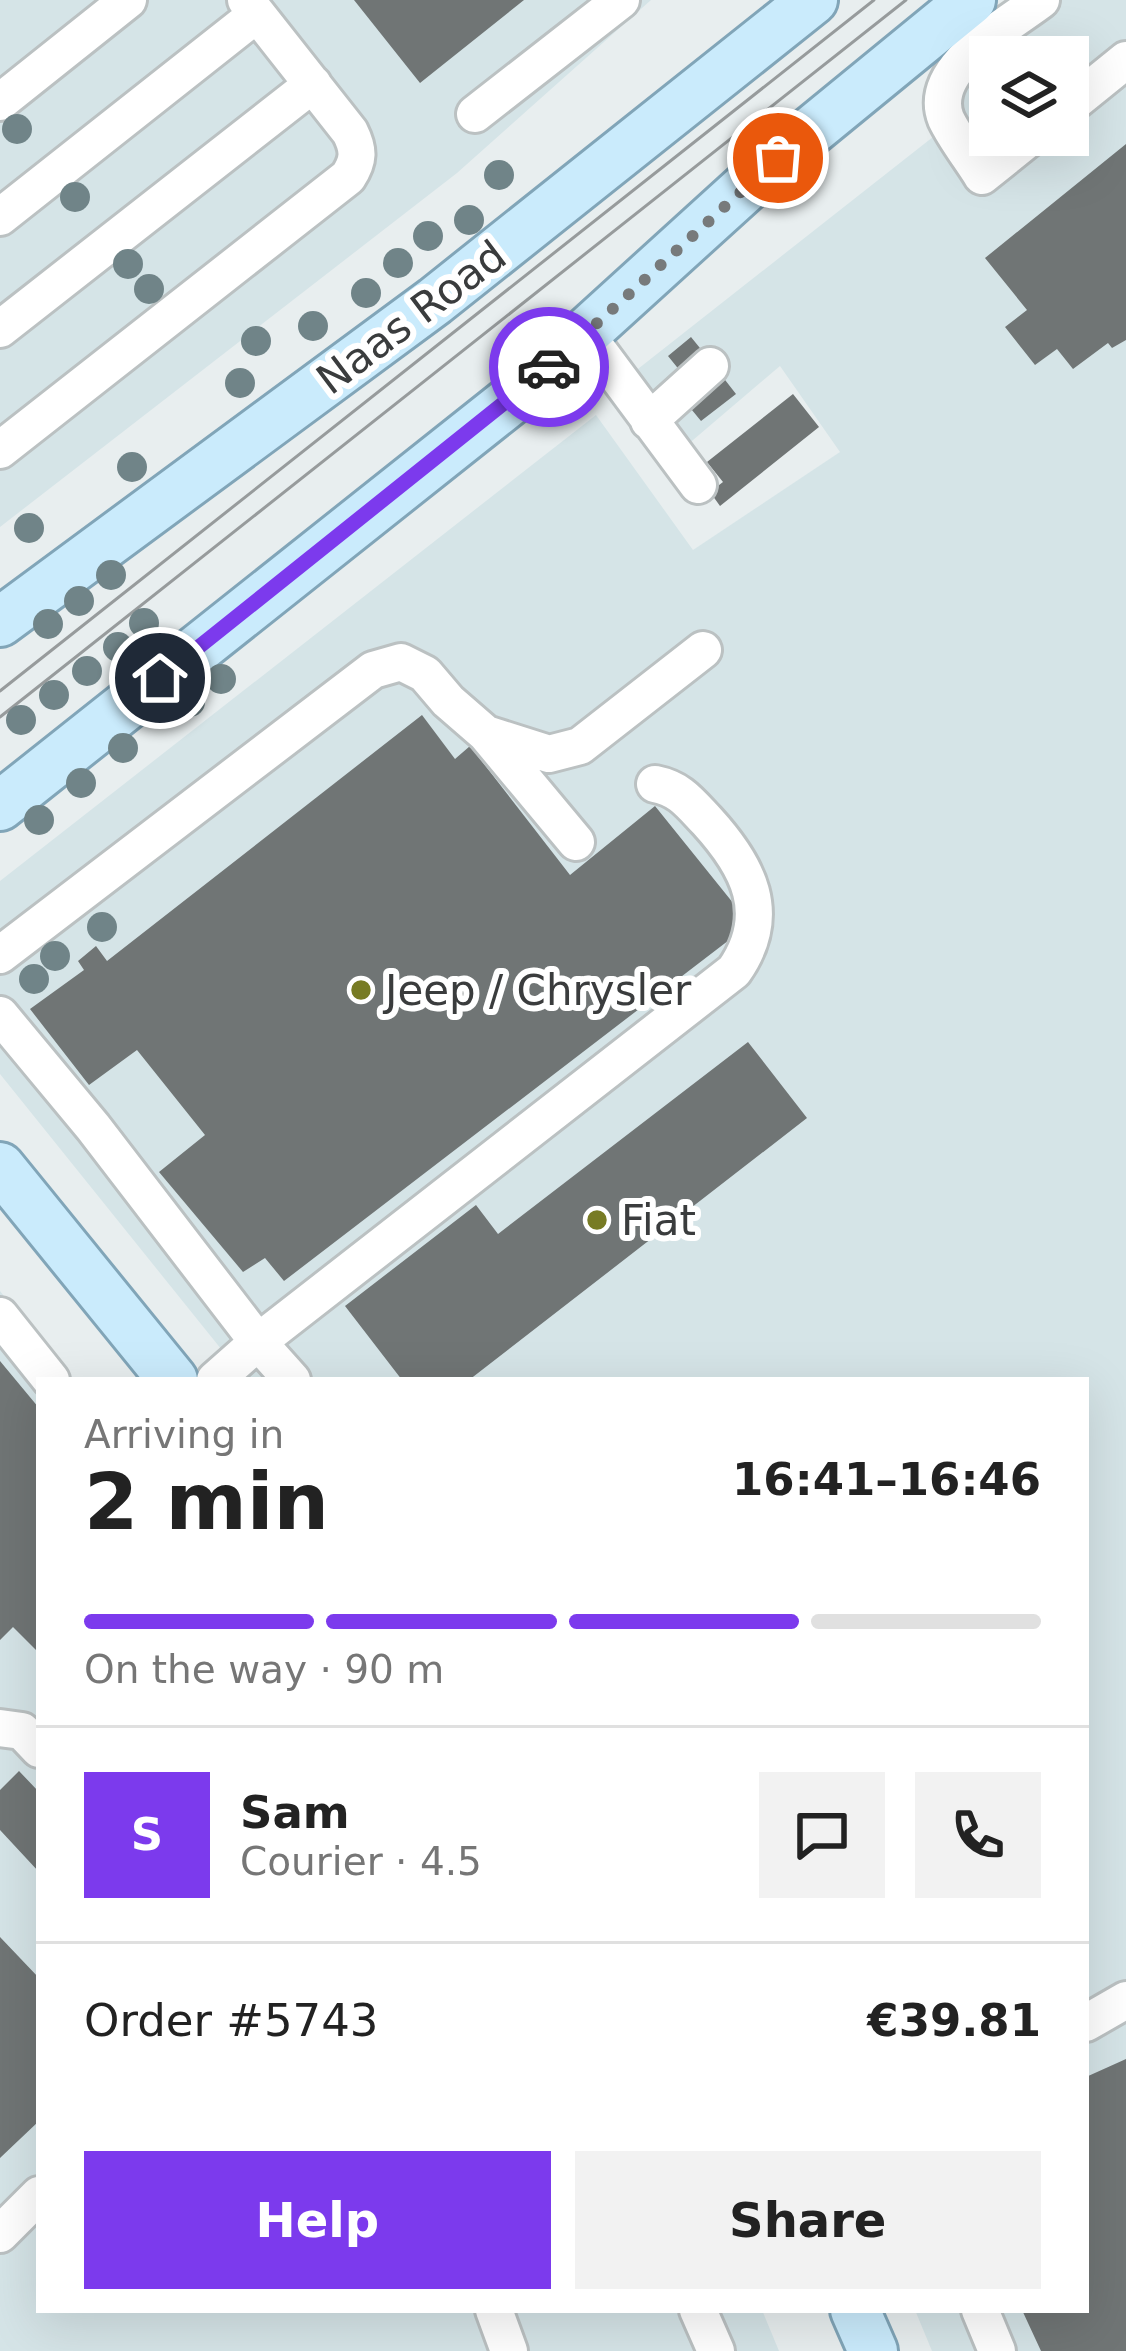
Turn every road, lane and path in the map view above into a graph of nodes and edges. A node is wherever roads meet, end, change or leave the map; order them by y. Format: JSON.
{"nodes":[{"id":1,"x":128,"y":0,"type":"edge"},
{"id":2,"x":621,"y":0,"type":"edge"},
{"id":3,"x":813,"y":0,"type":"edge"},
{"id":4,"x":971,"y":0,"type":"edge"},
{"id":5,"x":1041,"y":0,"type":"edge"},
{"id":6,"x":251,"y":7,"type":"edge"},
{"id":7,"x":994,"y":36,"type":"edge"},
{"id":8,"x":969,"y":56,"type":"edge"},
{"id":9,"x":1126,"y":61,"type":"edge"},
{"id":10,"x":313,"y":84,"type":"junction"},
{"id":11,"x":1089,"y":90,"type":"edge"},
{"id":12,"x":0,"y":102,"type":"edge"},
{"id":13,"x":475,"y":114,"type":"dead end"},
{"id":14,"x":969,"y":155,"type":"edge"},
{"id":15,"x":970,"y":156,"type":"edge"},
{"id":16,"x":1007,"y":156,"type":"edge"},
{"id":17,"x":0,"y":217,"type":"edge"},
{"id":18,"x":0,"y":329,"type":"edge"},
{"id":19,"x":586,"y":334,"type":"junction"},
{"id":20,"x":710,"y":366,"type":"dead end"},
{"id":21,"x":649,"y":421,"type":"junction"},
{"id":22,"x":0,"y":450,"type":"edge"},
{"id":23,"x":698,"y":485,"type":"dead end"},
{"id":24,"x":0,"y":622,"type":"edge"},
{"id":25,"x":703,"y":650,"type":"dead end"},
{"id":26,"x":486,"y":734,"type":"junction"},
{"id":27,"x":655,"y":784,"type":"dead end"},
{"id":28,"x":0,"y":806,"type":"edge"},
{"id":29,"x":576,"y":842,"type":"dead end"},
{"id":30,"x":0,"y":955,"type":"edge"},
{"id":31,"x":0,"y":1015,"type":"edge"},
{"id":32,"x":0,"y":1167,"type":"edge"},
{"id":33,"x":0,"y":1316,"type":"edge"},
{"id":34,"x":258,"y":1342,"type":"junction"},
{"id":35,"x":50,"y":1377,"type":"edge"},
{"id":36,"x":171,"y":1377,"type":"edge"},
{"id":37,"x":217,"y":1377,"type":"edge"},
{"id":38,"x":289,"y":1377,"type":"edge"},
{"id":39,"x":1126,"y":2000,"type":"edge"},
{"id":40,"x":1089,"y":2022,"type":"edge"},
{"id":41,"x":36,"y":2198,"type":"edge"},
{"id":42,"x":0,"y":2234,"type":"edge"},
{"id":43,"x":495,"y":2313,"type":"edge"},
{"id":44,"x":699,"y":2313,"type":"edge"},
{"id":45,"x":856,"y":2313,"type":"edge"},
{"id":46,"x":981,"y":2313,"type":"edge"},
{"id":47,"x":509,"y":2351,"type":"edge"},
{"id":48,"x":716,"y":2351,"type":"edge"},
{"id":49,"x":873,"y":2351,"type":"edge"},
{"id":50,"x":997,"y":2351,"type":"edge"}],
"edges":[{"from":1,"to":12,"type":"lane"},
{"from":2,"to":13,"type":"lane"},
{"from":3,"to":24,"type":"main road","name":"Naas Road"},
{"from":4,"to":19,"type":"main road"},
{"from":5,"to":7,"type":"lane"},
{"from":6,"to":10,"type":"lane"},
{"from":6,"to":17,"type":"lane"},
{"from":8,"to":14,"type":"lane"},
{"from":9,"to":11,"type":"lane"},
{"from":10,"to":18,"type":"lane"},
{"from":10,"to":22,"type":"lane"},
{"from":15,"to":16,"type":"lane"},
{"from":19,"to":21,"type":"lane"},
{"from":19,"to":28,"type":"main road"},
{"from":20,"to":21,"type":"lane"},
{"from":21,"to":23,"type":"lane"},
{"from":25,"to":26,"type":"lane"},
{"from":26,"to":29,"type":"lane"},
{"from":26,"to":30,"type":"lane"},
{"from":27,"to":34,"type":"lane"},
{"from":31,"to":34,"type":"lane"},
{"from":32,"to":36,"type":"main road"},
{"from":33,"to":35,"type":"lane"},
{"from":34,"to":37,"type":"lane"},
{"from":34,"to":38,"type":"lane"},
{"from":39,"to":40,"type":"lane"},
{"from":41,"to":42,"type":"lane"},
{"from":43,"to":47,"type":"lane"},
{"from":44,"to":48,"type":"lane"},
{"from":45,"to":49,"type":"main road"},
{"from":46,"to":50,"type":"lane"}]}
